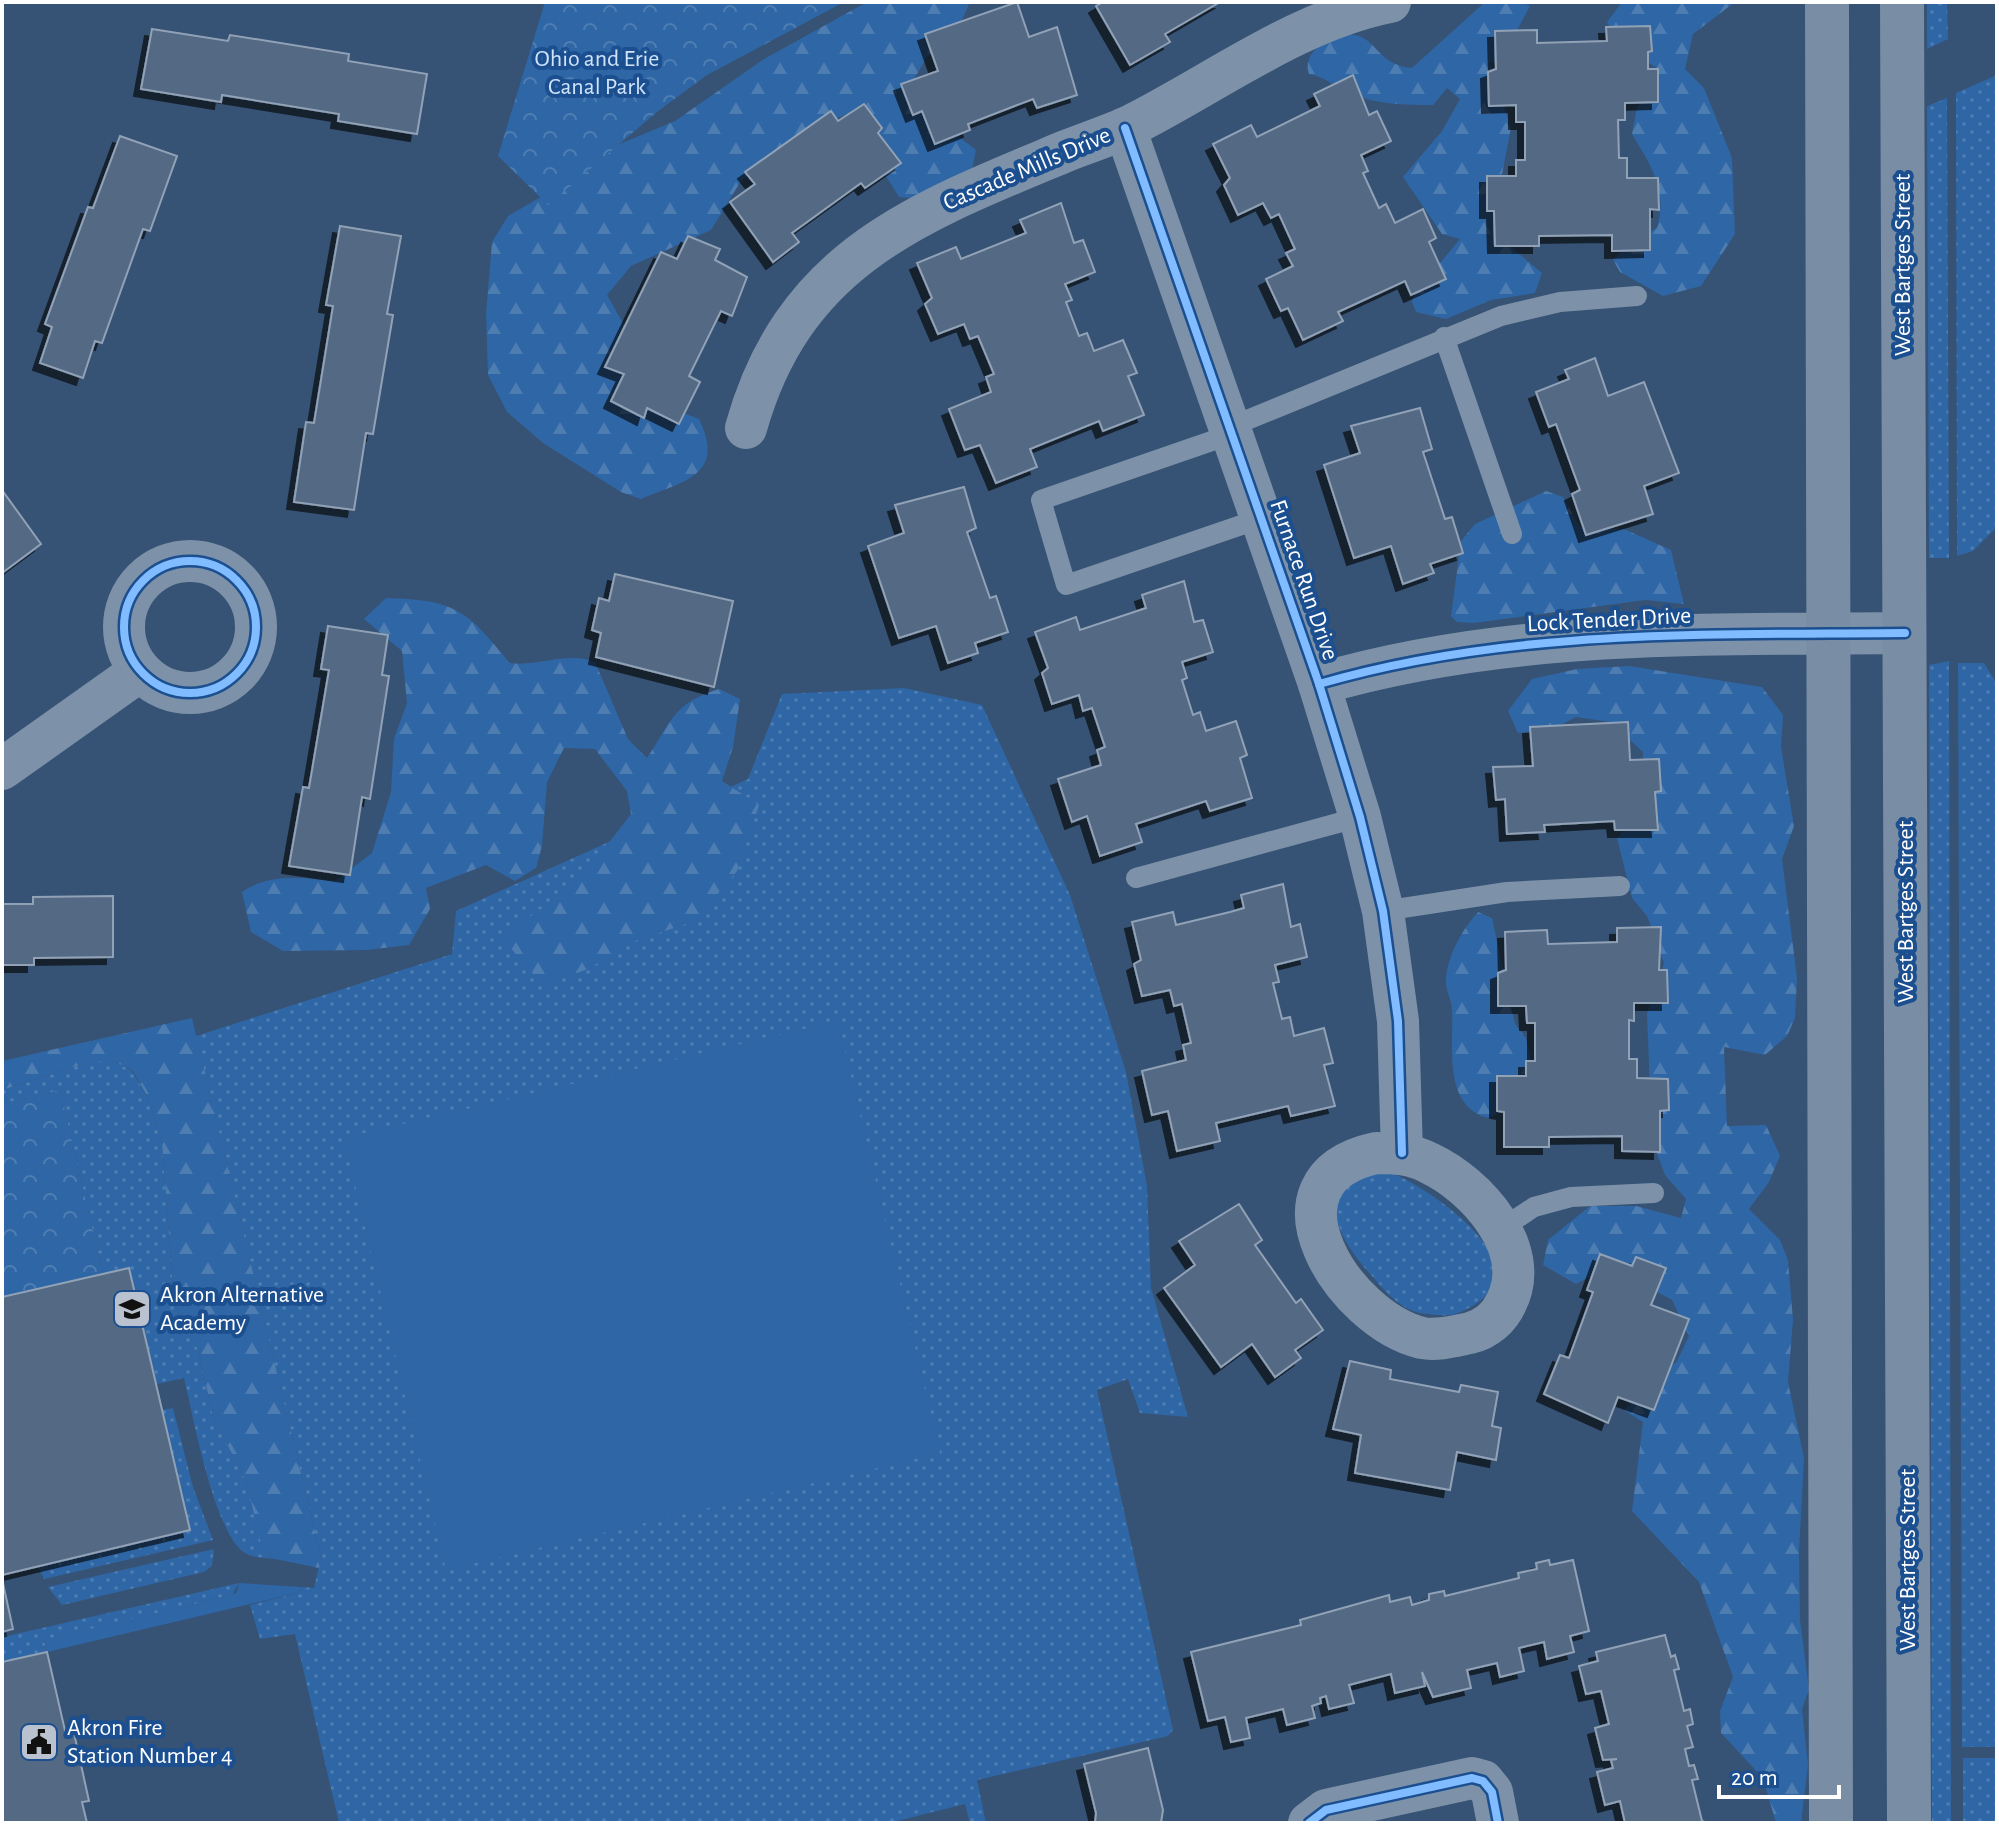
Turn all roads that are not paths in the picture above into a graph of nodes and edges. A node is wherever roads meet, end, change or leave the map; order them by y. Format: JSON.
{"nodes":[{"id":1,"x":1390,"y":2,"type":"edge"},
{"id":2,"x":1827,"y":2,"type":"edge"},
{"id":3,"x":1902,"y":2,"type":"edge"},
{"id":4,"x":1125,"y":128,"type":"junction"},
{"id":5,"x":1637,"y":296,"type":"dead end"},
{"id":6,"x":1444,"y":337,"type":"junction"},
{"id":7,"x":746,"y":428,"type":"dead end"},
{"id":8,"x":1231,"y":430,"type":"junction"},
{"id":9,"x":1262,"y":518,"type":"junction"},
{"id":10,"x":1512,"y":534,"type":"dead end"},
{"id":11,"x":1905,"y":633,"type":"junction"},
{"id":12,"x":1826,"y":634,"type":"junction"},
{"id":13,"x":140,"y":671,"type":"dead end"},
{"id":14,"x":1319,"y":684,"type":"junction"},
{"id":15,"x":2,"y":769,"type":"edge"},
{"id":16,"x":1360,"y":817,"type":"junction"},
{"id":17,"x":1136,"y":878,"type":"dead end"},
{"id":18,"x":1620,"y":886,"type":"dead end"},
{"id":19,"x":1383,"y":911,"type":"junction"},
{"id":20,"x":1402,"y":1153,"type":"junction"},
{"id":21,"x":1654,"y":1193,"type":"dead end"},
{"id":22,"x":1501,"y":1229,"type":"junction"},
{"id":23,"x":1309,"y":1823,"type":"edge"},
{"id":24,"x":1498,"y":1823,"type":"edge"},
{"id":25,"x":1831,"y":1823,"type":"edge"},
{"id":26,"x":1909,"y":1823,"type":"edge"}],
"edges":[{"from":1,"to":4,"type":"street","name":"Cascade Mills Drive"},
{"from":2,"to":12,"type":"main road"},
{"from":3,"to":11,"type":"main road","name":"West Bartges Street"},
{"from":4,"to":7,"type":"street","name":"Cascade Mills Drive"},
{"from":4,"to":8,"type":"street","name":"Furnace Run Drive"},
{"from":5,"to":6,"type":"lane"},
{"from":6,"to":8,"type":"lane"},
{"from":6,"to":10,"type":"lane"},
{"from":8,"to":9,"type":"street","name":"Furnace Run Drive"},
{"from":8,"to":9,"type":"lane"},
{"from":9,"to":14,"type":"street","name":"Furnace Run Drive"},
{"from":11,"to":12,"type":"street","name":"Lock Tender Drive"},
{"from":11,"to":26,"type":"main road","name":"West Bartges Street"},
{"from":12,"to":14,"type":"street","name":"Lock Tender Drive"},
{"from":12,"to":25,"type":"main road"},
{"from":13,"to":15,"type":"street"},
{"from":14,"to":16,"type":"street","name":"Furnace Run Drive"},
{"from":16,"to":17,"type":"lane"},
{"from":16,"to":19,"type":"street","name":"Furnace Run Drive"},
{"from":18,"to":19,"type":"lane"},
{"from":19,"to":20,"type":"street","name":"Furnace Run Drive"},
{"from":20,"to":22,"type":"street"},
{"from":20,"to":22,"type":"street"},
{"from":21,"to":22,"type":"lane"},
{"from":23,"to":24,"type":"street"}]}
